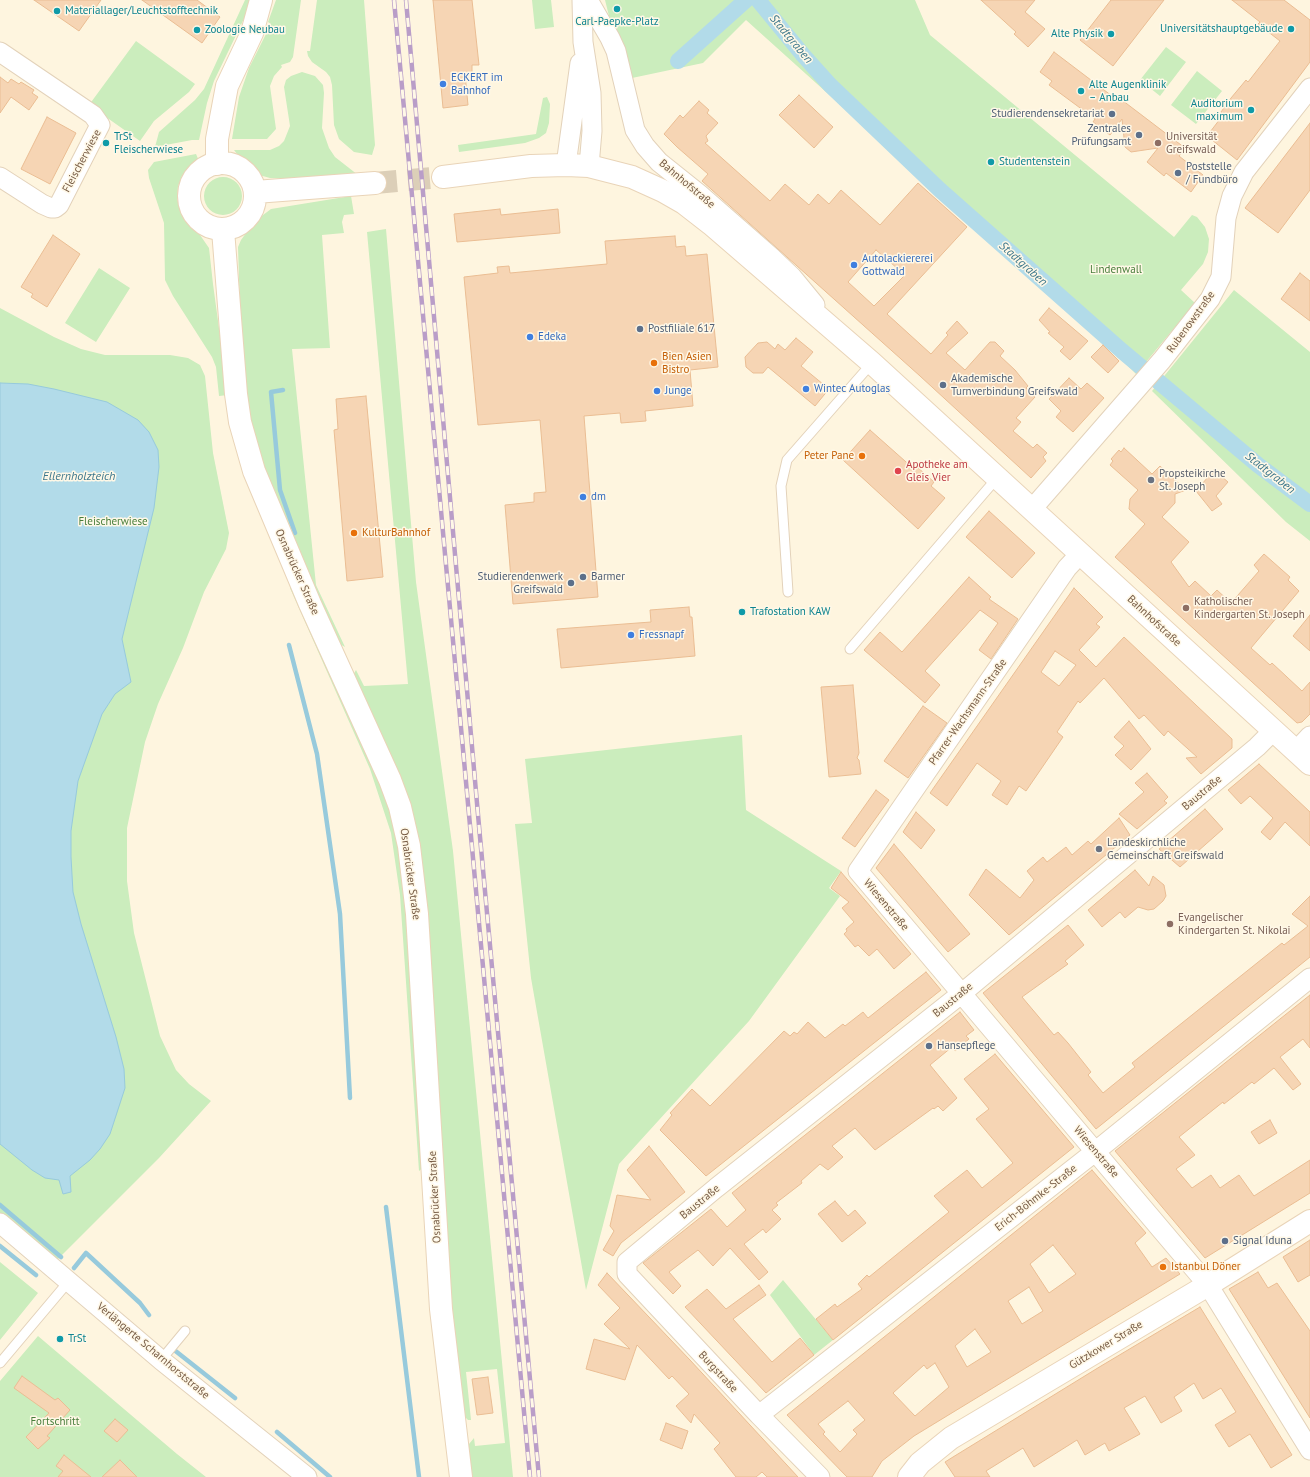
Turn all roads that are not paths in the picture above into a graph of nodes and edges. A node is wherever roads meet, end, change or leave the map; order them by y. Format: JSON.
{"nodes":[{"id":1,"x":261,"y":0,"type":"edge"},
{"id":2,"x":582,"y":0,"type":"edge"},
{"id":3,"x":588,"y":0,"type":"edge"},
{"id":4,"x":584,"y":42,"type":"junction"},
{"id":5,"x":0,"y":52,"type":"edge"},
{"id":6,"x":1310,"y":88,"type":"edge"},
{"id":7,"x":217,"y":164,"type":"junction"},
{"id":8,"x":566,"y":164,"type":"junction"},
{"id":9,"x":589,"y":166,"type":"junction"},
{"id":10,"x":0,"y":177,"type":"edge"},
{"id":11,"x":443,"y":177,"type":"tunnel mouth"},
{"id":12,"x":375,"y":183,"type":"tunnel mouth"},
{"id":13,"x":256,"y":192,"type":"junction"},
{"id":14,"x":223,"y":230,"type":"junction"},
{"id":15,"x":840,"y":335,"type":"junction"},
{"id":16,"x":872,"y":363,"type":"junction"},
{"id":17,"x":998,"y":478,"type":"junction"},
{"id":18,"x":1032,"y":509,"type":"junction"},
{"id":19,"x":1080,"y":554,"type":"junction"},
{"id":20,"x":788,"y":592,"type":"dead end"},
{"id":21,"x":850,"y":649,"type":"dead end"},
{"id":22,"x":1273,"y":730,"type":"junction"},
{"id":23,"x":1305,"y":750,"type":"edge"},
{"id":24,"x":858,"y":871,"type":"joint"},
{"id":25,"x":1310,"y":978,"type":"edge"},
{"id":26,"x":961,"y":994,"type":"junction"},
{"id":27,"x":1096,"y":1151,"type":"junction"},
{"id":28,"x":1310,"y":1221,"type":"edge"},
{"id":29,"x":0,"y":1223,"type":"edge"},
{"id":30,"x":627,"y":1262,"type":"joint"},
{"id":31,"x":69,"y":1280,"type":"junction"},
{"id":32,"x":1208,"y":1285,"type":"junction"},
{"id":33,"x":185,"y":1331,"type":"dead end"},
{"id":34,"x":161,"y":1360,"type":"junction"},
{"id":35,"x":0,"y":1363,"type":"edge"},
{"id":36,"x":759,"y":1416,"type":"junction"},
{"id":37,"x":1310,"y":1450,"type":"edge"},
{"id":38,"x":307,"y":1477,"type":"edge"},
{"id":39,"x":461,"y":1477,"type":"edge"},
{"id":40,"x":820,"y":1477,"type":"edge"},
{"id":41,"x":909,"y":1477,"type":"edge"}],
"edges":[{"from":1,"to":7,"type":"main road"},
{"from":2,"to":4,"type":"street"},
{"from":3,"to":15,"type":"street","name":"Bahnhofstraße"},
{"from":4,"to":8,"type":"street"},
{"from":4,"to":9,"type":"street"},
{"from":5,"to":10,"type":"street","name":"Fleischerwiese"},
{"from":6,"to":18,"type":"street","name":"Rubenowstraße"},
{"from":7,"to":13,"type":"main road"},
{"from":7,"to":14,"type":"main road"},
{"from":8,"to":9,"type":"main road","name":"Bahnhofstraße"},
{"from":8,"to":11,"type":"main road","name":"Bahnhofstraße"},
{"from":9,"to":15,"type":"main road","name":"Bahnhofstraße"},
{"from":12,"to":13,"type":"main road"},
{"from":13,"to":14,"type":"main road"},
{"from":14,"to":39,"type":"main road","name":"Osnabrücker Straße"},
{"from":15,"to":16,"type":"main road","name":"Bahnhofstraße"},
{"from":16,"to":17,"type":"main road","name":"Bahnhofstraße"},
{"from":16,"to":20,"type":"lane"},
{"from":17,"to":18,"type":"main road","name":"Bahnhofstraße"},
{"from":17,"to":21,"type":"lane"},
{"from":18,"to":19,"type":"main road","name":"Bahnhofstraße"},
{"from":19,"to":22,"type":"main road","name":"Bahnhofstraße"},
{"from":19,"to":24,"type":"street","name":"Pfarrer-Wachsmann-Straße"},
{"from":22,"to":23,"type":"main road","name":"Bahnhofstraße"},
{"from":22,"to":26,"type":"street","name":"Baustraße"},
{"from":24,"to":26,"type":"street","name":"Wiesenstraße"},
{"from":25,"to":27,"type":"street","name":"Erich-Böhmke-Straße"},
{"from":26,"to":27,"type":"street","name":"Wiesenstraße"},
{"from":26,"to":30,"type":"street","name":"Baustraße"},
{"from":27,"to":32,"type":"street","name":"Wiesenstraße"},
{"from":27,"to":36,"type":"street","name":"Erich-Böhmke-Straße"},
{"from":28,"to":32,"type":"main road","name":"Gützkower Straße"},
{"from":29,"to":31,"type":"street","name":"Verlängerte Scharnhorststraße"},
{"from":30,"to":36,"type":"street","name":"Burgstraße"},
{"from":31,"to":34,"type":"street","name":"Verlängerte Scharnhorststraße"},
{"from":31,"to":35,"type":"lane"},
{"from":32,"to":37,"type":"street","name":"Wiesenstraße"},
{"from":32,"to":41,"type":"main road","name":"Gützkower Straße"},
{"from":33,"to":34,"type":"lane"},
{"from":34,"to":38,"type":"street","name":"Verlängerte Scharnhorststraße"},
{"from":36,"to":40,"type":"street","name":"Burgstraße"}]}
